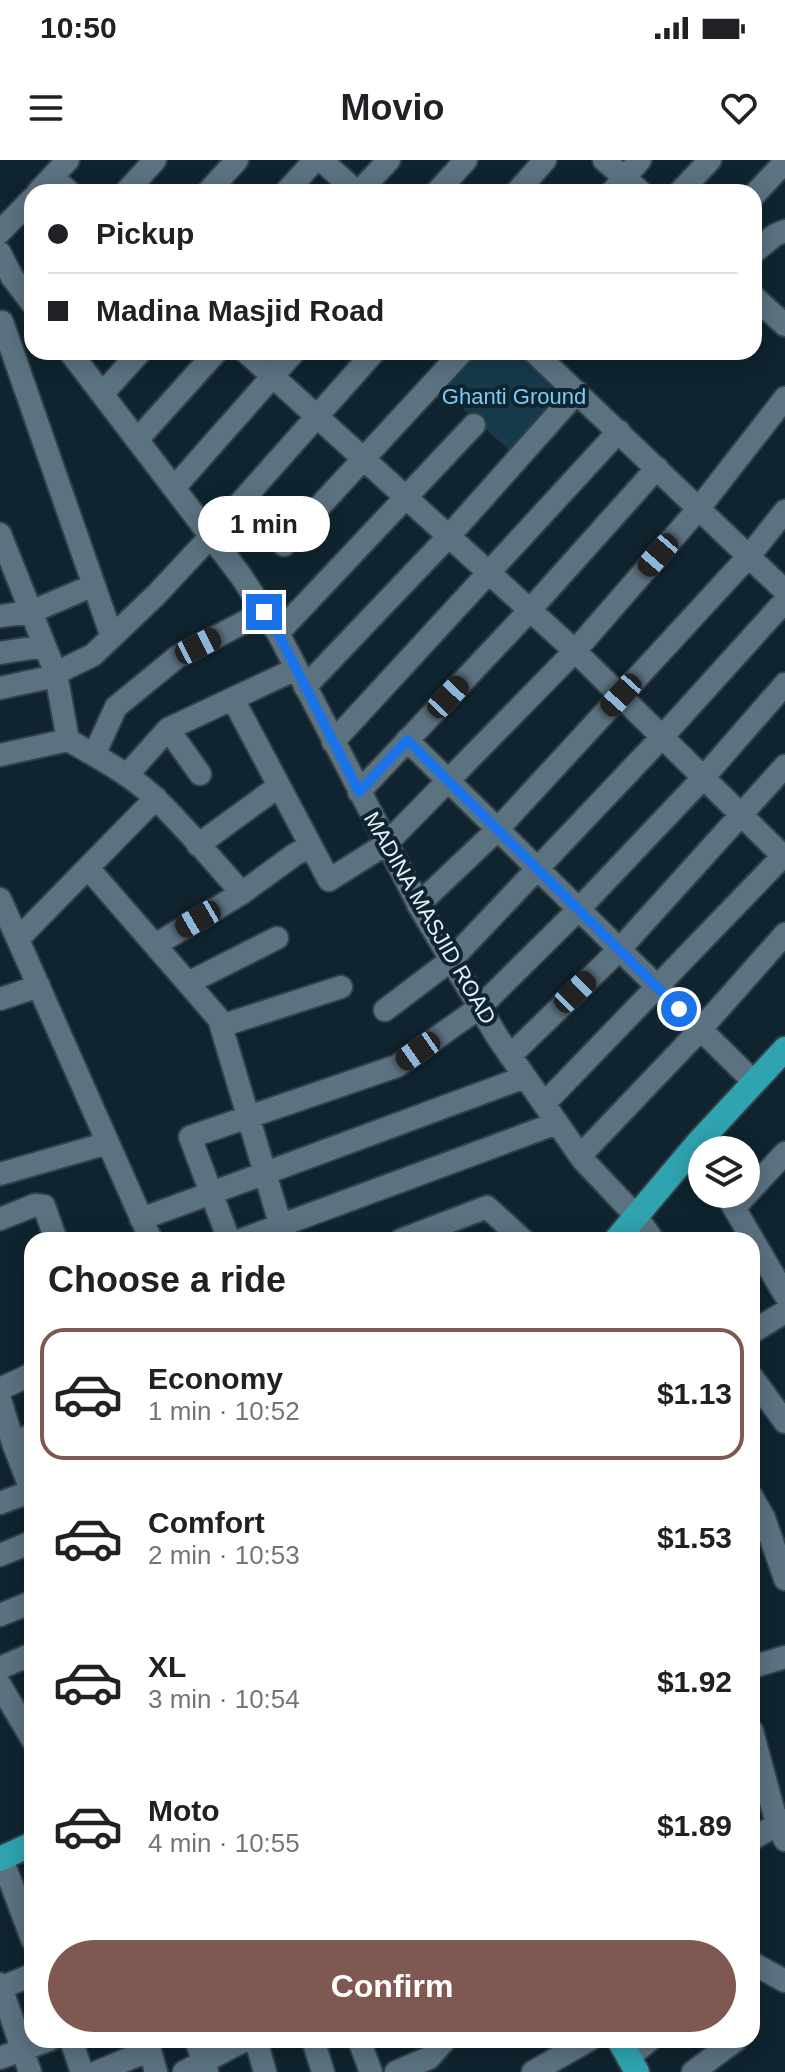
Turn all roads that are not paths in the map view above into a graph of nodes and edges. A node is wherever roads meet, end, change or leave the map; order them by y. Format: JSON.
{"nodes":[{"id":1,"x":155,"y":160,"type":"edge"},
{"id":2,"x":237,"y":160,"type":"edge"},
{"id":3,"x":318,"y":160,"type":"edge"},
{"id":4,"x":389,"y":160,"type":"edge"},
{"id":5,"x":466,"y":160,"type":"edge"},
{"id":6,"x":545,"y":160,"type":"edge"},
{"id":7,"x":604,"y":160,"type":"edge"},
{"id":8,"x":640,"y":160,"type":"edge"},
{"id":9,"x":710,"y":160,"type":"edge"},
{"id":10,"x":785,"y":162,"type":"edge"},
{"id":11,"x":133,"y":184,"type":"edge"},
{"id":12,"x":215,"y":184,"type":"edge"},
{"id":13,"x":294,"y":184,"type":"edge"},
{"id":14,"x":348,"y":184,"type":"edge"},
{"id":15,"x":366,"y":184,"type":"edge"},
{"id":16,"x":444,"y":184,"type":"edge"},
{"id":17,"x":524,"y":184,"type":"edge"},
{"id":18,"x":624,"y":184,"type":"edge"},
{"id":19,"x":628,"y":184,"type":"edge"},
{"id":20,"x":688,"y":184,"type":"edge"},
{"id":21,"x":762,"y":186,"type":"edge"},
{"id":22,"x":24,"y":207,"type":"edge"},
{"id":23,"x":785,"y":231,"type":"edge"},
{"id":24,"x":0,"y":232,"type":"edge"},
{"id":25,"x":762,"y":246,"type":"edge"},
{"id":26,"x":1,"y":257,"type":"edge"},
{"id":27,"x":24,"y":292,"type":"edge"},
{"id":28,"x":762,"y":302,"type":"edge"},
{"id":29,"x":24,"y":305,"type":"edge"},
{"id":30,"x":782,"y":315,"type":"edge"},
{"id":31,"x":1,"y":322,"type":"edge"},
{"id":32,"x":76,"y":360,"type":"edge"},
{"id":33,"x":133,"y":360,"type":"edge"},
{"id":34,"x":209,"y":360,"type":"edge"},
{"id":35,"x":255,"y":360,"type":"edge"},
{"id":36,"x":287,"y":360,"type":"edge"},
{"id":37,"x":367,"y":360,"type":"edge"},
{"id":38,"x":455,"y":360,"type":"edge"},
{"id":39,"x":544,"y":360,"type":"edge"},
{"id":40,"x":273,"y":376,"type":"junction"},
{"id":41,"x":577,"y":392,"type":"junction"},
{"id":42,"x":102,"y":394,"type":"junction"},
{"id":43,"x":785,"y":398,"type":"edge"},
{"id":44,"x":318,"y":415,"type":"junction"},
{"id":45,"x":474,"y":425,"type":"dead end"},
{"id":46,"x":619,"y":431,"type":"junction"},
{"id":47,"x":137,"y":440,"type":"junction"},
{"id":48,"x":365,"y":459,"type":"junction"},
{"id":49,"x":657,"y":468,"type":"junction"},
{"id":50,"x":174,"y":488,"type":"junction"},
{"id":51,"x":407,"y":497,"type":"junction"},
{"id":52,"x":700,"y":507,"type":"junction"},
{"id":53,"x":785,"y":511,"type":"edge"},
{"id":54,"x":0,"y":534,"type":"edge"},
{"id":55,"x":211,"y":536,"type":"junction"},
{"id":56,"x":449,"y":536,"type":"junction"},
{"id":57,"x":284,"y":545,"type":"dead end"},
{"id":58,"x":749,"y":556,"type":"junction"},
{"id":59,"x":490,"y":572,"type":"junction"},
{"id":60,"x":94,"y":585,"type":"junction"},
{"id":61,"x":785,"y":591,"type":"edge"},
{"id":62,"x":785,"y":601,"type":"edge"},
{"id":63,"x":530,"y":610,"type":"junction"},
{"id":64,"x":31,"y":612,"type":"junction"},
{"id":65,"x":264,"y":612,"type":"junction"},
{"id":66,"x":0,"y":616,"type":"edge"},
{"id":67,"x":278,"y":633,"type":"junction"},
{"id":68,"x":112,"y":637,"type":"junction"},
{"id":69,"x":44,"y":646,"type":"junction"},
{"id":70,"x":575,"y":651,"type":"junction"},
{"id":71,"x":0,"y":653,"type":"edge"},
{"id":72,"x":56,"y":674,"type":"junction"},
{"id":73,"x":301,"y":678,"type":"junction"},
{"id":74,"x":785,"y":684,"type":"edge"},
{"id":75,"x":0,"y":688,"type":"edge"},
{"id":76,"x":621,"y":695,"type":"junction"},
{"id":77,"x":233,"y":699,"type":"junction"},
{"id":78,"x":168,"y":729,"type":"junction"},
{"id":79,"x":663,"y":736,"type":"junction"},
{"id":80,"x":68,"y":740,"type":"junction"},
{"id":81,"x":407,"y":740,"type":"junction"},
{"id":82,"x":333,"y":742,"type":"junction"},
{"id":83,"x":0,"y":755,"type":"edge"},
{"id":84,"x":94,"y":755,"type":"junction"},
{"id":85,"x":785,"y":766,"type":"edge"},
{"id":86,"x":200,"y":774,"type":"dead end"},
{"id":87,"x":127,"y":775,"type":"junction"},
{"id":88,"x":704,"y":777,"type":"junction"},
{"id":89,"x":449,"y":780,"type":"junction"},
{"id":90,"x":279,"y":786,"type":"junction"},
{"id":91,"x":359,"y":792,"type":"junction"},
{"id":92,"x":156,"y":798,"type":"junction"},
{"id":93,"x":741,"y":814,"type":"junction"},
{"id":94,"x":497,"y":830,"type":"junction"},
{"id":95,"x":386,"y":844,"type":"junction"},
{"id":96,"x":198,"y":845,"type":"junction"},
{"id":97,"x":311,"y":846,"type":"junction"},
{"id":98,"x":784,"y":856,"type":"edge"},
{"id":99,"x":88,"y":868,"type":"junction"},
{"id":100,"x":536,"y":869,"type":"junction"},
{"id":101,"x":242,"y":893,"type":"junction"},
{"id":102,"x":0,"y":899,"type":"edge"},
{"id":103,"x":418,"y":905,"type":"junction"},
{"id":104,"x":578,"y":910,"type":"junction"},
{"id":105,"x":785,"y":934,"type":"edge"},
{"id":106,"x":277,"y":938,"type":"dead end"},
{"id":107,"x":18,"y":939,"type":"junction"},
{"id":108,"x":155,"y":945,"type":"junction"},
{"id":109,"x":619,"y":950,"type":"junction"},
{"id":110,"x":451,"y":960,"type":"junction"},
{"id":111,"x":188,"y":983,"type":"junction"},
{"id":112,"x":39,"y":986,"type":"junction"},
{"id":113,"x":341,"y":987,"type":"dead end"},
{"id":114,"x":658,"y":988,"type":"junction"},
{"id":115,"x":0,"y":999,"type":"edge"},
{"id":116,"x":480,"y":1007,"type":"junction"},
{"id":117,"x":385,"y":1010,"type":"dead end"},
{"id":118,"x":221,"y":1026,"type":"junction"},
{"id":119,"x":700,"y":1030,"type":"junction"},
{"id":120,"x":785,"y":1049,"type":"edge"},
{"id":121,"x":510,"y":1056,"type":"junction"},
{"id":122,"x":525,"y":1077,"type":"junction"},
{"id":123,"x":754,"y":1082,"type":"junction"},
{"id":124,"x":544,"y":1104,"type":"junction"},
{"id":125,"x":248,"y":1117,"type":"junction"},
{"id":126,"x":557,"y":1123,"type":"junction"},
{"id":127,"x":710,"y":1136,"type":"edge"},
{"id":128,"x":108,"y":1143,"type":"junction"},
{"id":129,"x":580,"y":1156,"type":"junction"},
{"id":130,"x":688,"y":1161,"type":"edge"},
{"id":131,"x":782,"y":1166,"type":"edge"},
{"id":132,"x":265,"y":1173,"type":"junction"},
{"id":133,"x":0,"y":1174,"type":"edge"},
{"id":134,"x":760,"y":1181,"type":"edge"},
{"id":135,"x":211,"y":1193,"type":"junction"},
{"id":136,"x":734,"y":1208,"type":"edge"},
{"id":137,"x":636,"y":1216,"type":"junction"},
{"id":138,"x":0,"y":1219,"type":"edge"},
{"id":139,"x":141,"y":1219,"type":"junction"},
{"id":140,"x":53,"y":1232,"type":"edge"},
{"id":141,"x":147,"y":1232,"type":"edge"},
{"id":142,"x":226,"y":1232,"type":"edge"},
{"id":143,"x":283,"y":1232,"type":"edge"},
{"id":144,"x":285,"y":1232,"type":"edge"},
{"id":145,"x":422,"y":1232,"type":"edge"},
{"id":146,"x":514,"y":1232,"type":"edge"},
{"id":147,"x":623,"y":1232,"type":"edge"},
{"id":148,"x":647,"y":1232,"type":"edge"},
{"id":149,"x":748,"y":1232,"type":"edge"},
{"id":150,"x":760,"y":1252,"type":"edge"},
{"id":151,"x":785,"y":1295,"type":"edge"},
{"id":152,"x":785,"y":1312,"type":"edge"},
{"id":153,"x":760,"y":1327,"type":"edge"},
{"id":154,"x":24,"y":1378,"type":"edge"},
{"id":155,"x":760,"y":1388,"type":"edge"},
{"id":156,"x":0,"y":1389,"type":"edge"},
{"id":157,"x":0,"y":1399,"type":"edge"},
{"id":158,"x":785,"y":1422,"type":"edge"},
{"id":159,"x":22,"y":1439,"type":"edge"},
{"id":160,"x":24,"y":1494,"type":"edge"},
{"id":161,"x":0,"y":1503,"type":"edge"},
{"id":162,"x":760,"y":1511,"type":"edge"},
{"id":163,"x":24,"y":1545,"type":"edge"},
{"id":164,"x":0,"y":1555,"type":"edge"},
{"id":165,"x":785,"y":1579,"type":"edge"},
{"id":166,"x":24,"y":1605,"type":"edge"},
{"id":167,"x":0,"y":1615,"type":"edge"},
{"id":168,"x":785,"y":1657,"type":"edge"},
{"id":169,"x":24,"y":1658,"type":"edge"},
{"id":170,"x":760,"y":1665,"type":"edge"},
{"id":171,"x":0,"y":1668,"type":"edge"},
{"id":172,"x":0,"y":1685,"type":"edge"},
{"id":173,"x":16,"y":1710,"type":"edge"},
{"id":174,"x":760,"y":1757,"type":"edge"},
{"id":175,"x":782,"y":1828,"type":"edge"},
{"id":176,"x":760,"y":1836,"type":"edge"},
{"id":177,"x":24,"y":1848,"type":"edge"},
{"id":178,"x":1,"y":1859,"type":"edge"},
{"id":179,"x":24,"y":1907,"type":"edge"},
{"id":180,"x":760,"y":1966,"type":"edge"},
{"id":181,"x":24,"y":1978,"type":"edge"},
{"id":182,"x":785,"y":1981,"type":"edge"},
{"id":183,"x":0,"y":1987,"type":"edge"},
{"id":184,"x":27,"y":2048,"type":"edge"},
{"id":185,"x":74,"y":2048,"type":"edge"},
{"id":186,"x":197,"y":2048,"type":"edge"},
{"id":187,"x":232,"y":2048,"type":"edge"},
{"id":188,"x":258,"y":2048,"type":"edge"},
{"id":189,"x":316,"y":2048,"type":"edge"},
{"id":190,"x":362,"y":2048,"type":"edge"},
{"id":191,"x":438,"y":2048,"type":"edge"},
{"id":192,"x":575,"y":2048,"type":"edge"},
{"id":193,"x":725,"y":2048,"type":"edge"},
{"id":194,"x":22,"y":2050,"type":"junction"},
{"id":195,"x":151,"y":2054,"type":"edge"},
{"id":196,"x":0,"y":2058,"type":"edge"},
{"id":197,"x":198,"y":2069,"type":"edge"},
{"id":198,"x":30,"y":2072,"type":"edge"},
{"id":199,"x":82,"y":2072,"type":"edge"},
{"id":200,"x":97,"y":2072,"type":"edge"},
{"id":201,"x":265,"y":2072,"type":"edge"},
{"id":202,"x":323,"y":2072,"type":"edge"},
{"id":203,"x":371,"y":2072,"type":"edge"},
{"id":204,"x":396,"y":2072,"type":"edge"},
{"id":205,"x":533,"y":2072,"type":"edge"},
{"id":206,"x":693,"y":2072,"type":"edge"}],
"edges":[{"from":1,"to":11,"type":"street"},
{"from":2,"to":12,"type":"street"},
{"from":3,"to":13,"type":"street"},
{"from":3,"to":14,"type":"street"},
{"from":4,"to":15,"type":"street"},
{"from":5,"to":16,"type":"street"},
{"from":6,"to":17,"type":"street"},
{"from":7,"to":18,"type":"street"},
{"from":8,"to":19,"type":"street"},
{"from":9,"to":20,"type":"street"},
{"from":10,"to":21,"type":"street"},
{"from":22,"to":24,"type":"street"},
{"from":23,"to":25,"type":"street"},
{"from":26,"to":27,"type":"street"},
{"from":28,"to":30,"type":"street"},
{"from":29,"to":31,"type":"street"},
{"from":31,"to":60,"type":"street"},
{"from":32,"to":42,"type":"street","name":"MADINA MASJID ROAD"},
{"from":33,"to":42,"type":"street"},
{"from":34,"to":47,"type":"street"},
{"from":35,"to":40,"type":"street"},
{"from":36,"to":40,"type":"street"},
{"from":37,"to":44,"type":"street"},
{"from":38,"to":48,"type":"street"},
{"from":39,"to":41,"type":"street"},
{"from":40,"to":44,"type":"street"},
{"from":40,"to":50,"type":"street"},
{"from":41,"to":46,"type":"street"},
{"from":41,"to":56,"type":"street"},
{"from":42,"to":47,"type":"street","name":"MADINA MASJID ROAD"},
{"from":43,"to":52,"type":"street"},
{"from":44,"to":48,"type":"street"},
{"from":44,"to":55,"type":"street"},
{"from":45,"to":51,"type":"street"},
{"from":46,"to":49,"type":"street"},
{"from":46,"to":59,"type":"street"},
{"from":47,"to":50,"type":"street","name":"MADINA MASJID ROAD"},
{"from":48,"to":51,"type":"street"},
{"from":48,"to":57,"type":"street"},
{"from":49,"to":52,"type":"street"},
{"from":49,"to":63,"type":"street"},
{"from":50,"to":55,"type":"street","name":"MADINA MASJID ROAD"},
{"from":51,"to":56,"type":"street"},
{"from":51,"to":67,"type":"street"},
{"from":52,"to":58,"type":"street"},
{"from":52,"to":70,"type":"street"},
{"from":53,"to":58,"type":"street"},
{"from":54,"to":64,"type":"street"},
{"from":55,"to":65,"type":"street","name":"MADINA MASJID ROAD"},
{"from":55,"to":68,"type":"street"},
{"from":56,"to":59,"type":"street"},
{"from":56,"to":73,"type":"street"},
{"from":58,"to":61,"type":"street"},
{"from":58,"to":76,"type":"street"},
{"from":59,"to":63,"type":"street"},
{"from":59,"to":82,"type":"street"},
{"from":60,"to":64,"type":"street"},
{"from":60,"to":68,"type":"street"},
{"from":62,"to":79,"type":"street"},
{"from":63,"to":70,"type":"street"},
{"from":63,"to":81,"type":"street"},
{"from":64,"to":66,"type":"street"},
{"from":64,"to":69,"type":"street"},
{"from":65,"to":67,"type":"street","name":"MADINA MASJID ROAD"},
{"from":65,"to":84,"type":"street"},
{"from":67,"to":73,"type":"street","name":"MADINA MASJID ROAD"},
{"from":68,"to":72,"type":"street"},
{"from":69,"to":71,"type":"street"},
{"from":69,"to":72,"type":"street"},
{"from":70,"to":76,"type":"street"},
{"from":70,"to":89,"type":"street"},
{"from":72,"to":75,"type":"street"},
{"from":72,"to":80,"type":"street"},
{"from":73,"to":77,"type":"street"},
{"from":73,"to":82,"type":"street","name":"MADINA MASJID ROAD"},
{"from":74,"to":88,"type":"street"},
{"from":76,"to":79,"type":"street"},
{"from":76,"to":94,"type":"street"},
{"from":77,"to":78,"type":"street"},
{"from":77,"to":90,"type":"street"},
{"from":78,"to":86,"type":"street"},
{"from":78,"to":87,"type":"street"},
{"from":79,"to":88,"type":"street"},
{"from":79,"to":100,"type":"street"},
{"from":80,"to":83,"type":"street"},
{"from":80,"to":84,"type":"street"},
{"from":81,"to":89,"type":"street"},
{"from":81,"to":91,"type":"street"},
{"from":82,"to":91,"type":"street","name":"MADINA MASJID ROAD"},
{"from":84,"to":87,"type":"street"},
{"from":85,"to":93,"type":"street"},
{"from":87,"to":92,"type":"street"},
{"from":88,"to":93,"type":"street"},
{"from":88,"to":104,"type":"street"},
{"from":89,"to":94,"type":"street"},
{"from":89,"to":95,"type":"street"},
{"from":90,"to":96,"type":"street"},
{"from":90,"to":97,"type":"street"},
{"from":91,"to":95,"type":"street","name":"MADINA MASJID ROAD"},
{"from":92,"to":96,"type":"street"},
{"from":92,"to":99,"type":"street"},
{"from":93,"to":98,"type":"street"},
{"from":93,"to":109,"type":"street"},
{"from":94,"to":100,"type":"street"},
{"from":94,"to":103,"type":"street"},
{"from":95,"to":97,"type":"street"},
{"from":95,"to":103,"type":"street","name":"MADINA MASJID ROAD"},
{"from":96,"to":101,"type":"street"},
{"from":97,"to":101,"type":"street"},
{"from":98,"to":114,"type":"street"},
{"from":99,"to":107,"type":"street"},
{"from":99,"to":108,"type":"street"},
{"from":100,"to":104,"type":"street"},
{"from":100,"to":110,"type":"street"},
{"from":101,"to":108,"type":"street"},
{"from":102,"to":107,"type":"street"},
{"from":103,"to":110,"type":"street","name":"MADINA MASJID ROAD"},
{"from":104,"to":109,"type":"street"},
{"from":104,"to":116,"type":"street"},
{"from":105,"to":119,"type":"street"},
{"from":106,"to":111,"type":"street"},
{"from":107,"to":112,"type":"street"},
{"from":108,"to":111,"type":"street"},
{"from":109,"to":114,"type":"street"},
{"from":109,"to":121,"type":"street"},
{"from":110,"to":116,"type":"street","name":"MADINA MASJID ROAD"},
{"from":110,"to":117,"type":"street"},
{"from":111,"to":118,"type":"street"},
{"from":112,"to":115,"type":"street"},
{"from":112,"to":128,"type":"street"},
{"from":113,"to":118,"type":"street"},
{"from":114,"to":119,"type":"street"},
{"from":114,"to":124,"type":"street"},
{"from":116,"to":121,"type":"street","name":"MADINA MASJID ROAD"},
{"from":116,"to":125,"type":"street"},
{"from":118,"to":125,"type":"street"},
{"from":119,"to":123,"type":"street"},
{"from":119,"to":129,"type":"street"},
{"from":120,"to":123,"type":"main road"},
{"from":121,"to":122,"type":"street","name":"MADINA MASJID ROAD"},
{"from":122,"to":124,"type":"street","name":"MADINA MASJID ROAD"},
{"from":122,"to":132,"type":"street"},
{"from":123,"to":127,"type":"main road"},
{"from":124,"to":126,"type":"street","name":"MADINA MASJID ROAD"},
{"from":125,"to":132,"type":"street"},
{"from":125,"to":135,"type":"street"},
{"from":126,"to":129,"type":"street","name":"MADINA MASJID ROAD"},
{"from":126,"to":144,"type":"street"},
{"from":128,"to":133,"type":"street"},
{"from":128,"to":139,"type":"street"},
{"from":129,"to":137,"type":"street","name":"MADINA MASJID ROAD"},
{"from":130,"to":137,"type":"main road"},
{"from":131,"to":134,"type":"street"},
{"from":132,"to":135,"type":"street"},
{"from":132,"to":143,"type":"street"},
{"from":135,"to":139,"type":"street"},
{"from":135,"to":142,"type":"street"},
{"from":136,"to":149,"type":"street"},
{"from":137,"to":147,"type":"main road"},
{"from":137,"to":148,"type":"street","name":"MADINA MASJID ROAD"},
{"from":138,"to":140,"type":"street"},
{"from":139,"to":141,"type":"street"},
{"from":145,"to":146,"type":"street"},
{"from":150,"to":151,"type":"street"},
{"from":152,"to":153,"type":"street"},
{"from":154,"to":156,"type":"street"},
{"from":155,"to":158,"type":"street"},
{"from":157,"to":159,"type":"street"},
{"from":160,"to":161,"type":"street"},
{"from":162,"to":165,"type":"street"},
{"from":163,"to":164,"type":"street"},
{"from":166,"to":167,"type":"street"},
{"from":168,"to":170,"type":"street"},
{"from":169,"to":171,"type":"street"},
{"from":172,"to":173,"type":"street"},
{"from":174,"to":175,"type":"street"},
{"from":175,"to":176,"type":"street"},
{"from":177,"to":178,"type":"main road"},
{"from":178,"to":179,"type":"street"},
{"from":180,"to":182,"type":"street"},
{"from":181,"to":183,"type":"street"},
{"from":183,"to":194,"type":"street"},
{"from":184,"to":194,"type":"street"},
{"from":185,"to":199,"type":"street"},
{"from":186,"to":197,"type":"street"},
{"from":187,"to":197,"type":"street"},
{"from":188,"to":201,"type":"street"},
{"from":189,"to":202,"type":"street"},
{"from":190,"to":203,"type":"street"},
{"from":191,"to":204,"type":"street"},
{"from":192,"to":205,"type":"street"},
{"from":193,"to":206,"type":"street"},
{"from":194,"to":196,"type":"street"},
{"from":194,"to":198,"type":"street"},
{"from":195,"to":200,"type":"street"}]}
